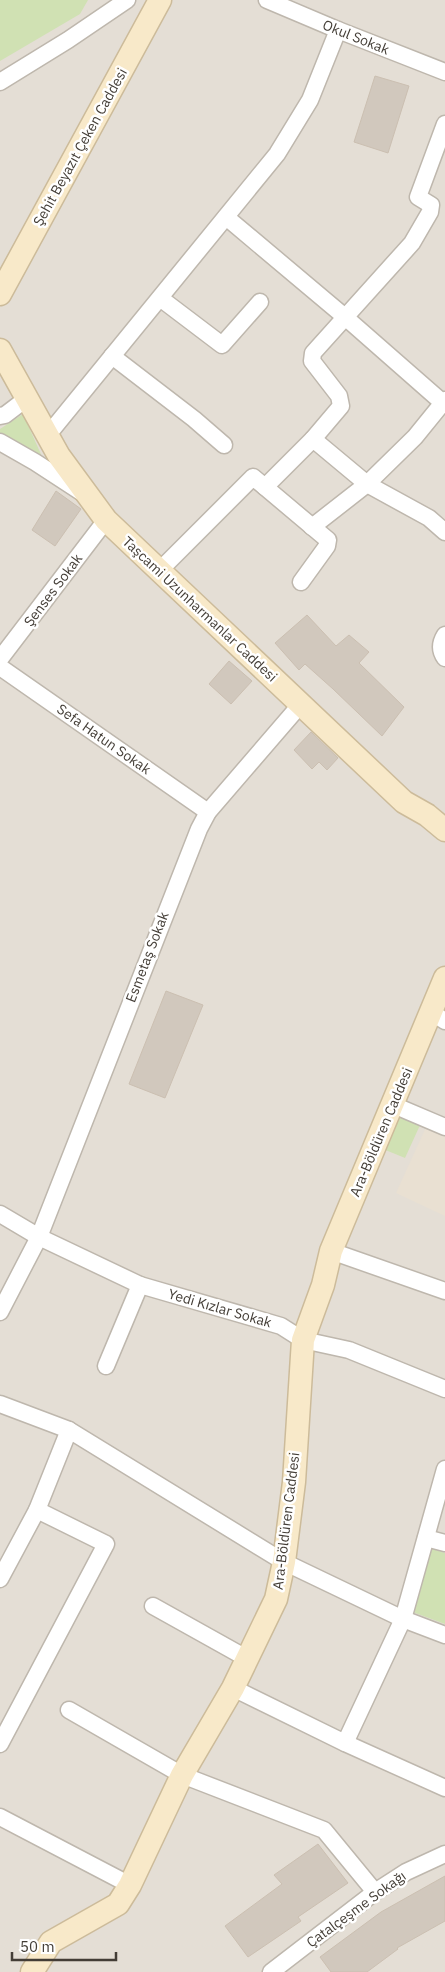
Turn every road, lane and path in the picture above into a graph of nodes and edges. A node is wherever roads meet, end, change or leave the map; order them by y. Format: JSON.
{"nodes":[{"id":1,"x":128,"y":0,"type":"edge"},
{"id":2,"x":160,"y":0,"type":"edge"},
{"id":3,"x":267,"y":0,"type":"edge"},
{"id":4,"x":338,"y":30,"type":"junction"},
{"id":5,"x":445,"y":72,"type":"edge"},
{"id":6,"x":0,"y":82,"type":"edge"},
{"id":7,"x":445,"y":124,"type":"edge"},
{"id":8,"x":226,"y":217,"type":"junction"},
{"id":9,"x":0,"y":294,"type":"edge"},
{"id":10,"x":160,"y":298,"type":"junction"},
{"id":11,"x":260,"y":302,"type":"dead end"},
{"id":12,"x":345,"y":317,"type":"junction"},
{"id":13,"x":0,"y":350,"type":"edge"},
{"id":14,"x":112,"y":356,"type":"junction"},
{"id":15,"x":26,"y":399,"type":"junction"},
{"id":16,"x":444,"y":401,"type":"edge"},
{"id":17,"x":0,"y":416,"type":"edge"},
{"id":18,"x":47,"y":436,"type":"junction"},
{"id":19,"x":314,"y":439,"type":"junction"},
{"id":20,"x":0,"y":442,"type":"edge"},
{"id":21,"x":224,"y":445,"type":"dead end"},
{"id":22,"x":367,"y":484,"type":"junction"},
{"id":23,"x":264,"y":487,"type":"junction"},
{"id":24,"x":87,"y":496,"type":"junction"},
{"id":25,"x":106,"y":520,"type":"junction"},
{"id":26,"x":312,"y":527,"type":"junction"},
{"id":27,"x":445,"y":532,"type":"edge"},
{"id":28,"x":159,"y":571,"type":"junction"},
{"id":29,"x":301,"y":582,"type":"dead end"},
{"id":30,"x":445,"y":634,"type":"edge"},
{"id":31,"x":445,"y":658,"type":"edge"},
{"id":32,"x":0,"y":660,"type":"edge"},
{"id":33,"x":0,"y":667,"type":"edge"},
{"id":34,"x":301,"y":704,"type":"junction"},
{"id":35,"x":208,"y":812,"type":"junction"},
{"id":36,"x":445,"y":833,"type":"edge"},
{"id":37,"x":445,"y":978,"type":"edge"},
{"id":38,"x":445,"y":991,"type":"edge"},
{"id":39,"x":438,"y":1016,"type":"edge"},
{"id":40,"x":391,"y":1104,"type":"junction"},
{"id":41,"x":445,"y":1126,"type":"edge"},
{"id":42,"x":0,"y":1214,"type":"edge"},
{"id":43,"x":39,"y":1237,"type":"junction"},
{"id":44,"x":331,"y":1251,"type":"junction"},
{"id":45,"x":140,"y":1285,"type":"junction"},
{"id":46,"x":445,"y":1291,"type":"edge"},
{"id":47,"x":0,"y":1312,"type":"edge"},
{"id":48,"x":303,"y":1340,"type":"junction"},
{"id":49,"x":106,"y":1366,"type":"dead end"},
{"id":50,"x":445,"y":1389,"type":"edge"},
{"id":51,"x":0,"y":1404,"type":"edge"},
{"id":52,"x":69,"y":1430,"type":"junction"},
{"id":53,"x":445,"y":1469,"type":"edge"},
{"id":54,"x":37,"y":1510,"type":"junction"},
{"id":55,"x":426,"y":1538,"type":"junction"},
{"id":56,"x":445,"y":1543,"type":"edge"},
{"id":57,"x":284,"y":1562,"type":"junction"},
{"id":58,"x":0,"y":1579,"type":"edge"},
{"id":59,"x":153,"y":1606,"type":"dead end"},
{"id":60,"x":403,"y":1619,"type":"junction"},
{"id":61,"x":445,"y":1636,"type":"edge"},
{"id":62,"x":248,"y":1659,"type":"junction"},
{"id":63,"x":233,"y":1688,"type":"junction"},
{"id":64,"x":69,"y":1710,"type":"dead end"},
{"id":65,"x":345,"y":1743,"type":"junction"},
{"id":66,"x":0,"y":1744,"type":"edge"},
{"id":67,"x":182,"y":1775,"type":"junction"},
{"id":68,"x":445,"y":1788,"type":"edge"},
{"id":69,"x":0,"y":1817,"type":"edge"},
{"id":70,"x":445,"y":1854,"type":"edge"},
{"id":71,"x":130,"y":1885,"type":"junction"},
{"id":72,"x":375,"y":1892,"type":"junction"},
{"id":73,"x":276,"y":1968,"type":"edge"},
{"id":74,"x":32,"y":1972,"type":"edge"},
{"id":75,"x":295,"y":1972,"type":"edge"}],
"edges":[{"from":1,"to":6,"type":"street"},
{"from":2,"to":9,"type":"street","name":"Şehit Beyazıt Çeken Caddesi"},
{"from":3,"to":4,"type":"street","name":"Okul Sokak"},
{"from":4,"to":5,"type":"street","name":"Okul Sokak"},
{"from":4,"to":8,"type":"street"},
{"from":7,"to":12,"type":"street"},
{"from":8,"to":10,"type":"street"},
{"from":8,"to":12,"type":"street"},
{"from":10,"to":11,"type":"street"},
{"from":10,"to":14,"type":"street"},
{"from":12,"to":16,"type":"street"},
{"from":12,"to":19,"type":"street"},
{"from":13,"to":15,"type":"street","name":"Taşcami Uzunharmanlar Caddesi"},
{"from":14,"to":18,"type":"street"},
{"from":14,"to":21,"type":"street"},
{"from":15,"to":17,"type":"street"},
{"from":15,"to":18,"type":"street","name":"Taşcami Uzunharmanlar Caddesi"},
{"from":16,"to":22,"type":"street"},
{"from":18,"to":24,"type":"street","name":"Taşcami Uzunharmanlar Caddesi"},
{"from":19,"to":22,"type":"street"},
{"from":19,"to":23,"type":"street"},
{"from":20,"to":24,"type":"street"},
{"from":22,"to":26,"type":"street"},
{"from":22,"to":27,"type":"street"},
{"from":23,"to":26,"type":"street"},
{"from":23,"to":28,"type":"street"},
{"from":24,"to":25,"type":"street","name":"Taşcami Uzunharmanlar Caddesi"},
{"from":25,"to":28,"type":"street","name":"Taşcami Uzunharmanlar Caddesi"},
{"from":25,"to":32,"type":"street","name":"Şenses Sokak"},
{"from":26,"to":29,"type":"street"},
{"from":28,"to":34,"type":"street","name":"Taşcami Uzunharmanlar Caddesi"},
{"from":30,"to":31,"type":"street"},
{"from":33,"to":35,"type":"street","name":"Sefa Hatun Sokak"},
{"from":34,"to":35,"type":"street","name":"Esmetaş Sokak"},
{"from":34,"to":36,"type":"street","name":"Taşcami Uzunharmanlar Caddesi"},
{"from":35,"to":43,"type":"street","name":"Esmetaş Sokak"},
{"from":37,"to":39,"type":"street","name":"Ara-Böldüren Caddesi"},
{"from":38,"to":39,"type":"street","name":"Ara-Böldüren Caddesi"},
{"from":39,"to":40,"type":"street","name":"Ara-Böldüren Caddesi"},
{"from":40,"to":41,"type":"street"},
{"from":40,"to":44,"type":"street","name":"Ara-Böldüren Caddesi"},
{"from":42,"to":43,"type":"street","name":"Yedi Kızlar Sokak"},
{"from":43,"to":45,"type":"street","name":"Yedi Kızlar Sokak"},
{"from":43,"to":47,"type":"street","name":"Esmetaş Sokak"},
{"from":44,"to":46,"type":"street"},
{"from":44,"to":48,"type":"street","name":"Ara-Böldüren Caddesi"},
{"from":45,"to":48,"type":"street","name":"Yedi Kızlar Sokak"},
{"from":45,"to":49,"type":"street"},
{"from":48,"to":50,"type":"street","name":"Yedi Kızlar Sokak"},
{"from":48,"to":57,"type":"street","name":"Ara-Böldüren Caddesi"},
{"from":51,"to":52,"type":"street"},
{"from":52,"to":54,"type":"street"},
{"from":52,"to":57,"type":"street"},
{"from":53,"to":55,"type":"street"},
{"from":54,"to":58,"type":"street"},
{"from":54,"to":66,"type":"street"},
{"from":55,"to":56,"type":"street"},
{"from":55,"to":60,"type":"street"},
{"from":57,"to":60,"type":"street"},
{"from":57,"to":62,"type":"street","name":"Ara-Böldüren Caddesi"},
{"from":59,"to":62,"type":"street"},
{"from":60,"to":61,"type":"street"},
{"from":60,"to":65,"type":"street"},
{"from":62,"to":63,"type":"street","name":"Ara-Böldüren Caddesi"},
{"from":63,"to":65,"type":"street"},
{"from":63,"to":67,"type":"street","name":"Ara-Böldüren Caddesi"},
{"from":64,"to":67,"type":"street"},
{"from":65,"to":68,"type":"street"},
{"from":67,"to":71,"type":"street","name":"Ara-Böldüren Caddesi"},
{"from":67,"to":72,"type":"street"},
{"from":69,"to":71,"type":"street"},
{"from":70,"to":72,"type":"street","name":"Çatalçeşme Sokağı"},
{"from":71,"to":74,"type":"street","name":"Ara-Böldüren Caddesi"},
{"from":72,"to":73,"type":"street","name":"Çatalçeşme Sokağı"},
{"from":73,"to":75,"type":"street"}]}
